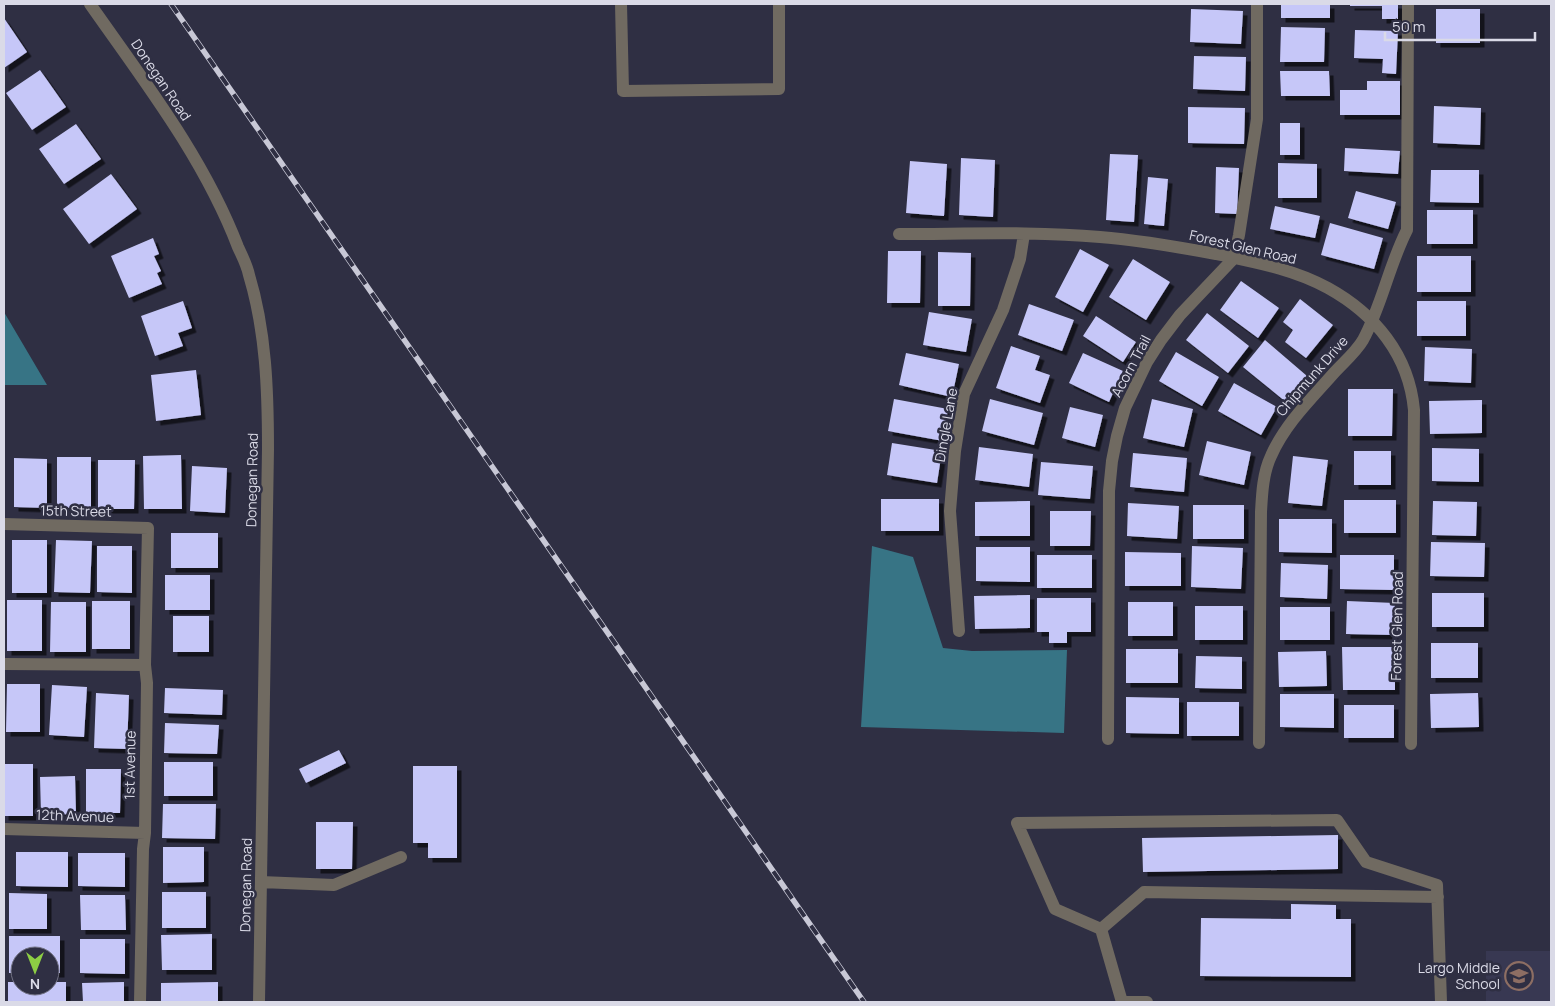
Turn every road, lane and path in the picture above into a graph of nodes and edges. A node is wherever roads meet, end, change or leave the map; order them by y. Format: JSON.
{"nodes":[{"id":1,"x":90,"y":4,"type":"edge"},
{"id":2,"x":621,"y":4,"type":"edge"},
{"id":3,"x":779,"y":4,"type":"edge"},
{"id":4,"x":1257,"y":4,"type":"edge"},
{"id":5,"x":1408,"y":4,"type":"edge"},
{"id":6,"x":899,"y":234,"type":"dead end"},
{"id":7,"x":1024,"y":234,"type":"junction"},
{"id":8,"x":1234,"y":258,"type":"junction"},
{"id":9,"x":1372,"y":320,"type":"junction"},
{"id":10,"x":4,"y":524,"type":"edge"},
{"id":11,"x":148,"y":528,"type":"joint"},
{"id":12,"x":959,"y":632,"type":"dead end"},
{"id":13,"x":4,"y":664,"type":"edge"},
{"id":14,"x":145,"y":665,"type":"junction"},
{"id":15,"x":1108,"y":739,"type":"dead end"},
{"id":16,"x":1259,"y":743,"type":"dead end"},
{"id":17,"x":1411,"y":744,"type":"dead end"},
{"id":18,"x":4,"y":828,"type":"edge"},
{"id":19,"x":145,"y":833,"type":"junction"},
{"id":20,"x":401,"y":857,"type":"dead end"},
{"id":21,"x":261,"y":882,"type":"junction"},
{"id":22,"x":1438,"y":897,"type":"junction"},
{"id":23,"x":1102,"y":929,"type":"junction"},
{"id":24,"x":140,"y":1002,"type":"edge"},
{"id":25,"x":259,"y":1002,"type":"edge"},
{"id":26,"x":1122,"y":1002,"type":"edge"},
{"id":27,"x":1147,"y":1002,"type":"edge"},
{"id":28,"x":1441,"y":1002,"type":"edge"}],
"edges":[{"from":1,"to":21,"type":"street","name":"Donegan Road"},
{"from":2,"to":3,"type":"street"},
{"from":4,"to":8,"type":"street"},
{"from":5,"to":9,"type":"street","name":"Chipmunk Drive"},
{"from":6,"to":7,"type":"street","name":"Forest Glen Road"},
{"from":7,"to":8,"type":"street","name":"Forest Glen Road"},
{"from":7,"to":12,"type":"street","name":"Dingle Lane"},
{"from":8,"to":9,"type":"street","name":"Forest Glen Road"},
{"from":8,"to":15,"type":"street","name":"Acorn Trail"},
{"from":9,"to":16,"type":"street","name":"Chipmunk Drive"},
{"from":9,"to":17,"type":"street","name":"Forest Glen Road"},
{"from":10,"to":11,"type":"street","name":"15th Street"},
{"from":11,"to":14,"type":"street","name":"1st Avenue"},
{"from":13,"to":14,"type":"street"},
{"from":14,"to":19,"type":"street","name":"1st Avenue"},
{"from":18,"to":19,"type":"street","name":"12th Avenue"},
{"from":19,"to":24,"type":"street","name":"1st Avenue"},
{"from":20,"to":21,"type":"street"},
{"from":21,"to":25,"type":"street","name":"Donegan Road"},
{"from":22,"to":23,"type":"street"},
{"from":22,"to":23,"type":"street"},
{"from":22,"to":28,"type":"street"},
{"from":23,"to":26,"type":"street"},
{"from":26,"to":27,"type":"street"}]}
